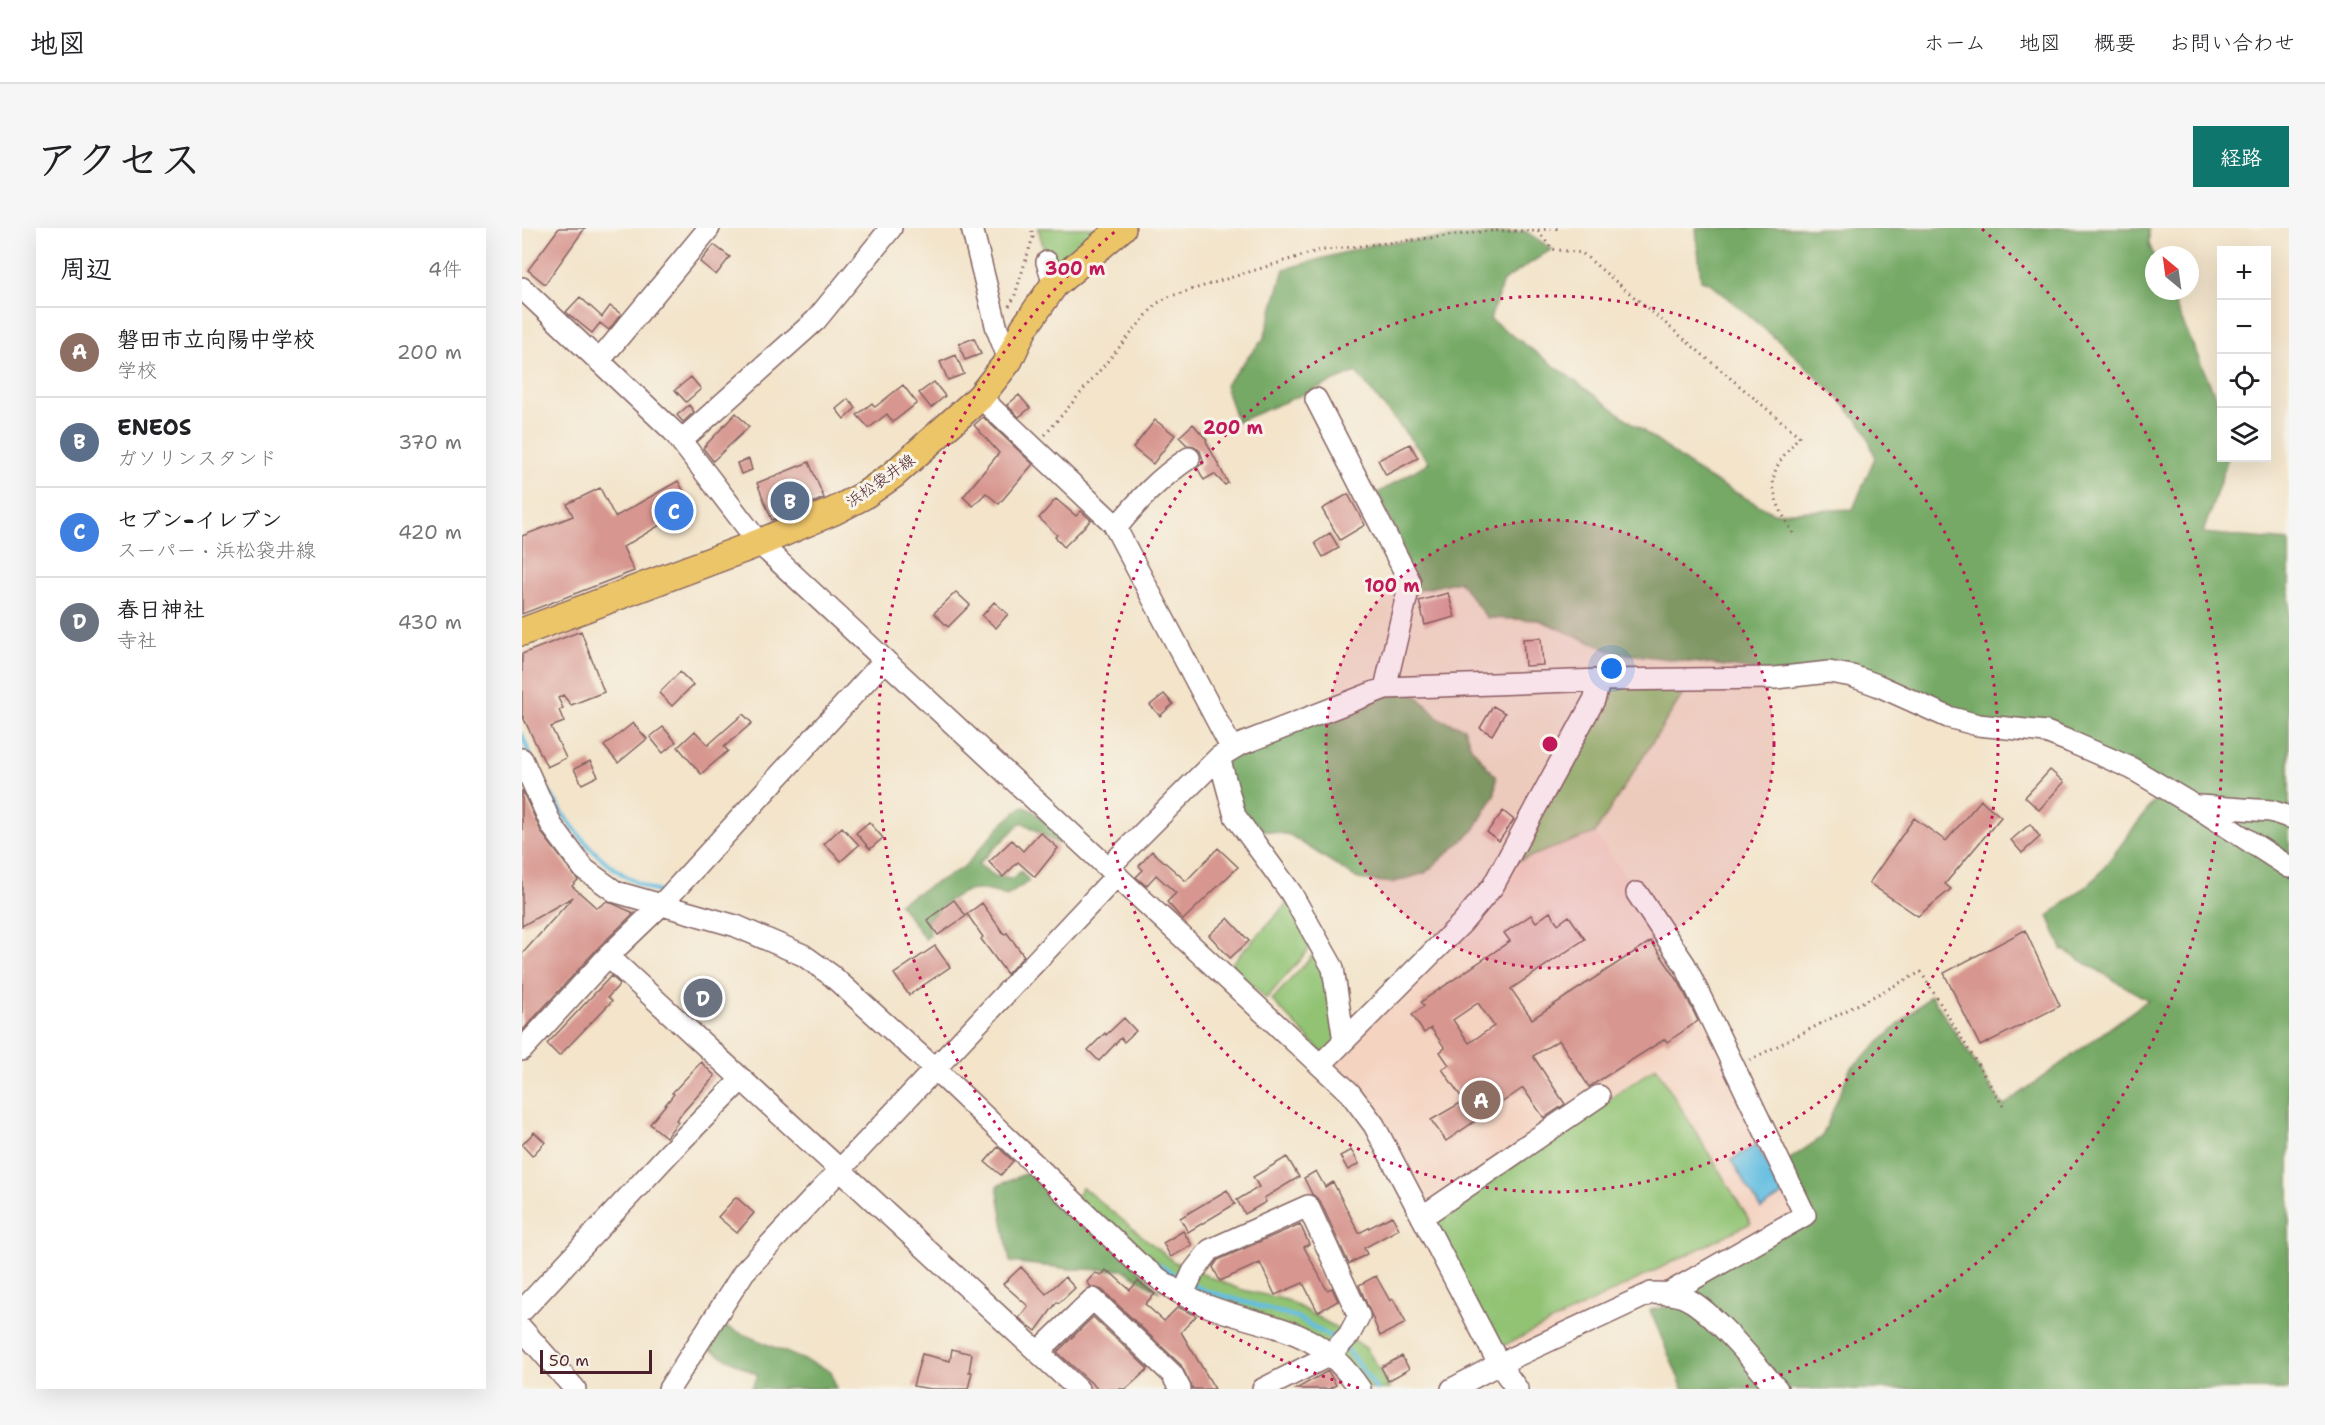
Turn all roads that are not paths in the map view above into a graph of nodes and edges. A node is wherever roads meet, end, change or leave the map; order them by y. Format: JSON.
{"nodes":[{"id":1,"x":709,"y":228,"type":"edge"},
{"id":2,"x":891,"y":228,"type":"edge"},
{"id":3,"x":972,"y":228,"type":"edge"},
{"id":4,"x":1122,"y":228,"type":"edge"},
{"id":5,"x":522,"y":288,"type":"edge"},
{"id":6,"x":1009,"y":360,"type":"junction"},
{"id":7,"x":599,"y":362,"type":"junction"},
{"id":8,"x":980,"y":397,"type":"junction"},
{"id":9,"x":1316,"y":399,"type":"dead end"},
{"id":10,"x":681,"y":441,"type":"junction"},
{"id":11,"x":1189,"y":458,"type":"dead end"},
{"id":12,"x":1116,"y":528,"type":"junction"},
{"id":13,"x":759,"y":543,"type":"junction"},
{"id":14,"x":522,"y":632,"type":"edge"},
{"id":15,"x":885,"y":660,"type":"junction"},
{"id":16,"x":1600,"y":680,"type":"junction"},
{"id":17,"x":1385,"y":688,"type":"junction"},
{"id":18,"x":1226,"y":753,"type":"junction"},
{"id":19,"x":522,"y":759,"type":"edge"},
{"id":20,"x":2195,"y":806,"type":"junction"},
{"id":21,"x":2289,"y":818,"type":"edge"},
{"id":22,"x":2289,"y":867,"type":"edge"},
{"id":23,"x":1112,"y":871,"type":"junction"},
{"id":24,"x":1637,"y":893,"type":"dead end"},
{"id":25,"x":660,"y":906,"type":"junction"},
{"id":26,"x":608,"y":956,"type":"junction"},
{"id":27,"x":1344,"y":1041,"type":"junction"},
{"id":28,"x":522,"y":1050,"type":"edge"},
{"id":29,"x":1321,"y":1064,"type":"junction"},
{"id":30,"x":934,"y":1068,"type":"junction"},
{"id":31,"x":742,"y":1079,"type":"junction"},
{"id":32,"x":1599,"y":1096,"type":"dead end"},
{"id":33,"x":839,"y":1169,"type":"junction"},
{"id":34,"x":1422,"y":1216,"type":"junction"},
{"id":35,"x":1669,"y":1293,"type":"junction"},
{"id":36,"x":1183,"y":1294,"type":"junction"},
{"id":37,"x":522,"y":1311,"type":"edge"},
{"id":38,"x":522,"y":1329,"type":"edge"},
{"id":39,"x":1038,"y":1352,"type":"junction"},
{"id":40,"x":1330,"y":1355,"type":"junction"},
{"id":41,"x":1500,"y":1364,"type":"junction"},
{"id":42,"x":575,"y":1389,"type":"edge"},
{"id":43,"x":669,"y":1389,"type":"edge"},
{"id":44,"x":1078,"y":1389,"type":"edge"},
{"id":45,"x":1180,"y":1389,"type":"edge"},
{"id":46,"x":1263,"y":1389,"type":"edge"},
{"id":47,"x":1360,"y":1389,"type":"edge"},
{"id":48,"x":1452,"y":1389,"type":"edge"},
{"id":49,"x":1517,"y":1389,"type":"edge"},
{"id":50,"x":1777,"y":1389,"type":"edge"}],
"edges":[{"from":1,"to":7,"type":"street"},
{"from":2,"to":10,"type":"street"},
{"from":3,"to":6,"type":"street"},
{"from":4,"to":6,"type":"main road","name":"浜松袋井線"},
{"from":5,"to":7,"type":"street"},
{"from":6,"to":8,"type":"main road","name":"浜松袋井線"},
{"from":7,"to":10,"type":"street"},
{"from":8,"to":12,"type":"street"},
{"from":8,"to":13,"type":"main road","name":"浜松袋井線"},
{"from":9,"to":17,"type":"street"},
{"from":10,"to":13,"type":"street"},
{"from":11,"to":12,"type":"street"},
{"from":12,"to":18,"type":"street"},
{"from":13,"to":14,"type":"main road","name":"浜松袋井線"},
{"from":13,"to":15,"type":"street"},
{"from":15,"to":23,"type":"street"},
{"from":15,"to":25,"type":"street"},
{"from":16,"to":17,"type":"street"},
{"from":16,"to":20,"type":"street"},
{"from":16,"to":27,"type":"street"},
{"from":17,"to":18,"type":"street"},
{"from":18,"to":23,"type":"street"},
{"from":18,"to":27,"type":"street"},
{"from":19,"to":25,"type":"street"},
{"from":20,"to":21,"type":"street"},
{"from":20,"to":22,"type":"street"},
{"from":23,"to":29,"type":"street"},
{"from":23,"to":30,"type":"street"},
{"from":24,"to":35,"type":"street"},
{"from":25,"to":26,"type":"street"},
{"from":25,"to":30,"type":"street"},
{"from":26,"to":28,"type":"street"},
{"from":26,"to":31,"type":"street"},
{"from":27,"to":29,"type":"street"},
{"from":29,"to":34,"type":"street"},
{"from":30,"to":33,"type":"street"},
{"from":30,"to":36,"type":"street"},
{"from":31,"to":33,"type":"street"},
{"from":31,"to":37,"type":"street"},
{"from":32,"to":34,"type":"street"},
{"from":33,"to":39,"type":"street"},
{"from":33,"to":43,"type":"street"},
{"from":34,"to":41,"type":"street"},
{"from":35,"to":41,"type":"street"},
{"from":35,"to":50,"type":"street"},
{"from":36,"to":40,"type":"street"},
{"from":36,"to":40,"type":"street"},
{"from":38,"to":42,"type":"street"},
{"from":39,"to":44,"type":"street"},
{"from":39,"to":45,"type":"street"},
{"from":40,"to":46,"type":"street"},
{"from":40,"to":47,"type":"street"},
{"from":41,"to":48,"type":"street"},
{"from":41,"to":49,"type":"street"}]}
